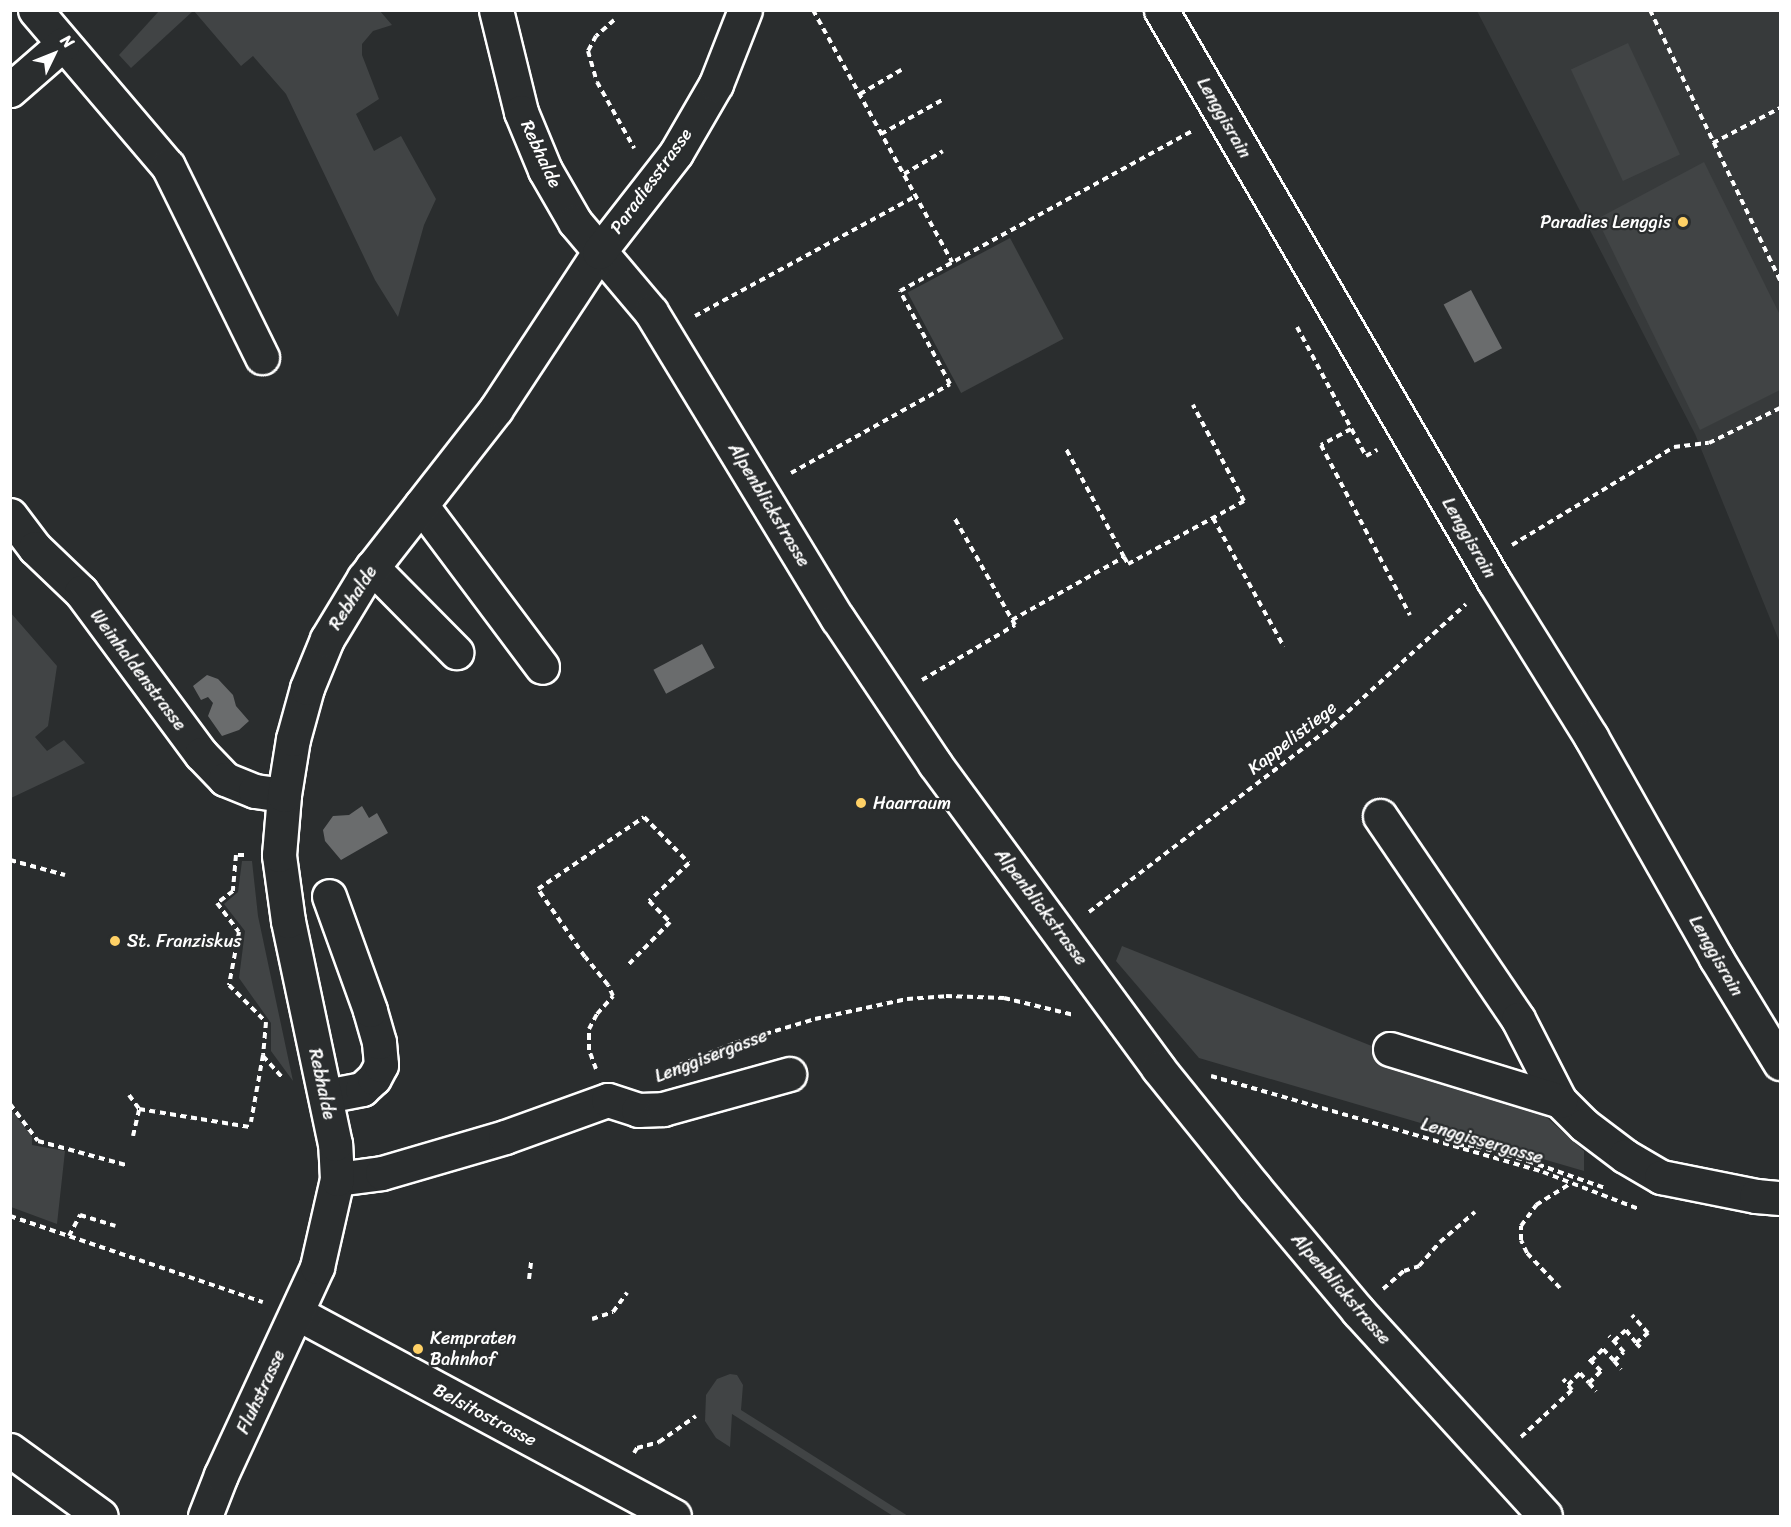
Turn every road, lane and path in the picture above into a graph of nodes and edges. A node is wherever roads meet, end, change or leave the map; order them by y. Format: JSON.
{"nodes":[{"id":1,"x":35,"y":10,"type":"edge"},
{"id":2,"x":496,"y":10,"type":"edge"},
{"id":3,"x":745,"y":10,"type":"edge"},
{"id":4,"x":813,"y":10,"type":"edge"},
{"id":5,"x":1161,"y":10,"type":"edge"},
{"id":6,"x":1650,"y":10,"type":"edge"},
{"id":7,"x":614,"y":20,"type":"dead end"},
{"id":8,"x":63,"y":44,"type":"junction"},
{"id":9,"x":901,"y":70,"type":"dead end"},
{"id":10,"x":10,"y":90,"type":"edge"},
{"id":11,"x":860,"y":94,"type":"junction"},
{"id":12,"x":942,"y":100,"type":"dead end"},
{"id":13,"x":1780,"y":108,"type":"edge"},
{"id":14,"x":1222,"y":115,"type":"junction"},
{"id":15,"x":881,"y":134,"type":"junction"},
{"id":16,"x":1713,"y":142,"type":"junction"},
{"id":17,"x":943,"y":151,"type":"dead end"},
{"id":18,"x":904,"y":174,"type":"junction"},
{"id":19,"x":653,"y":182,"type":"junction"},
{"id":20,"x":916,"y":196,"type":"junction"},
{"id":21,"x":599,"y":252,"type":"junction"},
{"id":22,"x":952,"y":262,"type":"junction"},
{"id":23,"x":1780,"y":280,"type":"edge"},
{"id":24,"x":1297,"y":327,"type":"dead end"},
{"id":25,"x":664,"y":332,"type":"junction"},
{"id":26,"x":262,"y":357,"type":"dead end"},
{"id":27,"x":1193,"y":405,"type":"dead end"},
{"id":28,"x":1780,"y":408,"type":"edge"},
{"id":29,"x":1351,"y":429,"type":"junction"},
{"id":30,"x":1065,"y":447,"type":"dead end"},
{"id":31,"x":1371,"y":453,"type":"dead end"},
{"id":32,"x":782,"y":478,"type":"dead end"},
{"id":33,"x":421,"y":505,"type":"junction"},
{"id":34,"x":10,"y":515,"type":"edge"},
{"id":35,"x":1213,"y":518,"type":"junction"},
{"id":36,"x":955,"y":519,"type":"dead end"},
{"id":37,"x":1124,"y":556,"type":"junction"},
{"id":38,"x":372,"y":567,"type":"junction"},
{"id":39,"x":1489,"y":571,"type":"junction"},
{"id":40,"x":1410,"y":615,"type":"dead end"},
{"id":41,"x":1012,"y":620,"type":"junction"},
{"id":42,"x":1284,"y":647,"type":"dead end"},
{"id":43,"x":456,"y":652,"type":"dead end"},
{"id":44,"x":542,"y":667,"type":"dead end"},
{"id":45,"x":891,"y":699,"type":"junction"},
{"id":46,"x":284,"y":795,"type":"junction"},
{"id":47,"x":1380,"y":816,"type":"dead end"},
{"id":48,"x":246,"y":855,"type":"dead end"},
{"id":49,"x":10,"y":860,"type":"edge"},
{"id":50,"x":65,"y":874,"type":"dead end"},
{"id":51,"x":329,"y":896,"type":"dead end"},
{"id":52,"x":1096,"y":905,"type":"dead end"},
{"id":53,"x":628,"y":965,"type":"dead end"},
{"id":54,"x":1081,"y":1010,"type":"dead end"},
{"id":55,"x":1390,"y":1049,"type":"dead end"},
{"id":56,"x":1780,"y":1063,"type":"edge"},
{"id":57,"x":669,"y":1070,"type":"dead end"},
{"id":58,"x":1202,"y":1073,"type":"dead end"},
{"id":59,"x":789,"y":1074,"type":"dead end"},
{"id":60,"x":129,"y":1095,"type":"dead end"},
{"id":61,"x":326,"y":1096,"type":"junction"},
{"id":62,"x":608,"y":1100,"type":"junction"},
{"id":63,"x":1560,"y":1101,"type":"junction"},
{"id":64,"x":10,"y":1104,"type":"edge"},
{"id":65,"x":139,"y":1109,"type":"junction"},
{"id":66,"x":133,"y":1136,"type":"dead end"},
{"id":67,"x":1450,"y":1145,"type":"junction"},
{"id":68,"x":126,"y":1165,"type":"dead end"},
{"id":69,"x":337,"y":1179,"type":"junction"},
{"id":70,"x":1570,"y":1183,"type":"junction"},
{"id":71,"x":1611,"y":1191,"type":"dead end"},
{"id":72,"x":1780,"y":1198,"type":"edge"},
{"id":73,"x":1475,"y":1212,"type":"dead end"},
{"id":74,"x":1650,"y":1212,"type":"dead end"},
{"id":75,"x":10,"y":1216,"type":"edge"},
{"id":76,"x":115,"y":1226,"type":"dead end"},
{"id":77,"x":69,"y":1236,"type":"junction"},
{"id":78,"x":531,"y":1262,"type":"dead end"},
{"id":79,"x":317,"y":1267,"type":"joint"},
{"id":80,"x":529,"y":1279,"type":"dead end"},
{"id":81,"x":1560,"y":1288,"type":"dead end"},
{"id":82,"x":627,"y":1293,"type":"dead end"},
{"id":83,"x":265,"y":1302,"type":"dead end"},
{"id":84,"x":1358,"y":1311,"type":"junction"},
{"id":85,"x":297,"y":1313,"type":"junction"},
{"id":86,"x":1632,"y":1316,"type":"dead end"},
{"id":87,"x":592,"y":1319,"type":"dead end"},
{"id":88,"x":1609,"y":1336,"type":"dead end"},
{"id":89,"x":1614,"y":1341,"type":"junction"},
{"id":90,"x":1636,"y":1343,"type":"junction"},
{"id":91,"x":1642,"y":1349,"type":"dead end"},
{"id":92,"x":1587,"y":1357,"type":"dead end"},
{"id":93,"x":1591,"y":1361,"type":"junction"},
{"id":94,"x":1614,"y":1361,"type":"junction"},
{"id":95,"x":1621,"y":1369,"type":"dead end"},
{"id":96,"x":1563,"y":1379,"type":"dead end"},
{"id":97,"x":1588,"y":1383,"type":"junction"},
{"id":98,"x":1568,"y":1385,"type":"junction"},
{"id":99,"x":1596,"y":1391,"type":"dead end"},
{"id":100,"x":696,"y":1416,"type":"dead end"},
{"id":101,"x":10,"y":1450,"type":"edge"},
{"id":102,"x":632,"y":1457,"type":"dead end"},
{"id":103,"x":1494,"y":1462,"type":"junction"},
{"id":104,"x":100,"y":1516,"type":"edge"},
{"id":105,"x":205,"y":1516,"type":"edge"},
{"id":106,"x":674,"y":1516,"type":"edge"},
{"id":107,"x":1545,"y":1516,"type":"edge"}],
"edges":[{"from":1,"to":8,"type":"street"},
{"from":2,"to":21,"type":"street","name":"Rebhalde"},
{"from":3,"to":19,"type":"street","name":"Paradiesstrasse"},
{"from":4,"to":11,"type":"path"},
{"from":5,"to":14,"type":"street","name":"Lenggisrain"},
{"from":6,"to":16,"type":"path"},
{"from":7,"to":19,"type":"path"},
{"from":8,"to":10,"type":"street"},
{"from":8,"to":26,"type":"street"},
{"from":9,"to":11,"type":"path"},
{"from":11,"to":15,"type":"path"},
{"from":12,"to":15,"type":"path"},
{"from":13,"to":16,"type":"path"},
{"from":14,"to":22,"type":"path"},
{"from":14,"to":39,"type":"street","name":"Lenggisrain"},
{"from":15,"to":18,"type":"path"},
{"from":16,"to":23,"type":"path"},
{"from":17,"to":18,"type":"path"},
{"from":18,"to":20,"type":"path"},
{"from":19,"to":21,"type":"street","name":"Paradiesstrasse"},
{"from":20,"to":22,"type":"path"},
{"from":20,"to":25,"type":"path"},
{"from":21,"to":25,"type":"street","name":"Alpenblickstrasse"},
{"from":21,"to":33,"type":"street","name":"Rebhalde"},
{"from":22,"to":32,"type":"path"},
{"from":24,"to":29,"type":"path"},
{"from":25,"to":45,"type":"street","name":"Alpenblickstrasse"},
{"from":27,"to":35,"type":"path"},
{"from":28,"to":39,"type":"path","name":"Kappelistiege"},
{"from":29,"to":31,"type":"path"},
{"from":29,"to":40,"type":"path"},
{"from":30,"to":37,"type":"path"},
{"from":33,"to":38,"type":"street","name":"Rebhalde"},
{"from":33,"to":44,"type":"street"},
{"from":34,"to":46,"type":"street","name":"Weinhaldenstrasse"},
{"from":35,"to":37,"type":"path"},
{"from":35,"to":42,"type":"path"},
{"from":36,"to":41,"type":"path"},
{"from":37,"to":41,"type":"path"},
{"from":38,"to":43,"type":"street"},
{"from":38,"to":46,"type":"street","name":"Rebhalde"},
{"from":39,"to":52,"type":"path","name":"Kappelistiege"},
{"from":39,"to":56,"type":"street","name":"Lenggisrain"},
{"from":41,"to":45,"type":"path"},
{"from":45,"to":84,"type":"street","name":"Alpenblickstrasse"},
{"from":46,"to":61,"type":"street","name":"Rebhalde"},
{"from":47,"to":63,"type":"street"},
{"from":48,"to":65,"type":"path"},
{"from":49,"to":50,"type":"path"},
{"from":51,"to":61,"type":"street"},
{"from":53,"to":62,"type":"path"},
{"from":54,"to":57,"type":"path","name":"Lenggisergasse"},
{"from":55,"to":63,"type":"street"},
{"from":58,"to":67,"type":"path","name":"Lenggissergasse"},
{"from":59,"to":62,"type":"street"},
{"from":60,"to":65,"type":"path"},
{"from":61,"to":69,"type":"street","name":"Rebhalde"},
{"from":62,"to":69,"type":"street"},
{"from":63,"to":72,"type":"street"},
{"from":64,"to":68,"type":"path"},
{"from":65,"to":66,"type":"path"},
{"from":67,"to":70,"type":"path","name":"Lenggissergasse"},
{"from":67,"to":71,"type":"path"},
{"from":69,"to":79,"type":"street","name":"Rebhalde"},
{"from":70,"to":74,"type":"path","name":"Lenggissergasse"},
{"from":70,"to":81,"type":"path"},
{"from":73,"to":84,"type":"path"},
{"from":75,"to":77,"type":"path"},
{"from":76,"to":77,"type":"path"},
{"from":77,"to":83,"type":"path"},
{"from":78,"to":80,"type":"path"},
{"from":79,"to":85,"type":"street","name":"Fluhstrasse"},
{"from":82,"to":87,"type":"path"},
{"from":84,"to":103,"type":"street","name":"Alpenblickstrasse"},
{"from":85,"to":105,"type":"street","name":"Fluhstrasse"},
{"from":85,"to":106,"type":"street","name":"Belsitostrasse"},
{"from":86,"to":90,"type":"path"},
{"from":88,"to":89,"type":"path"},
{"from":89,"to":90,"type":"path"},
{"from":89,"to":94,"type":"path"},
{"from":90,"to":91,"type":"path"},
{"from":92,"to":93,"type":"path"},
{"from":93,"to":94,"type":"path"},
{"from":93,"to":97,"type":"path"},
{"from":94,"to":95,"type":"path"},
{"from":96,"to":98,"type":"path"},
{"from":97,"to":98,"type":"path"},
{"from":97,"to":99,"type":"path"},
{"from":98,"to":103,"type":"path"},
{"from":100,"to":102,"type":"path"},
{"from":101,"to":104,"type":"street"},
{"from":103,"to":107,"type":"street","name":"Alpenblickstrasse"}]}
